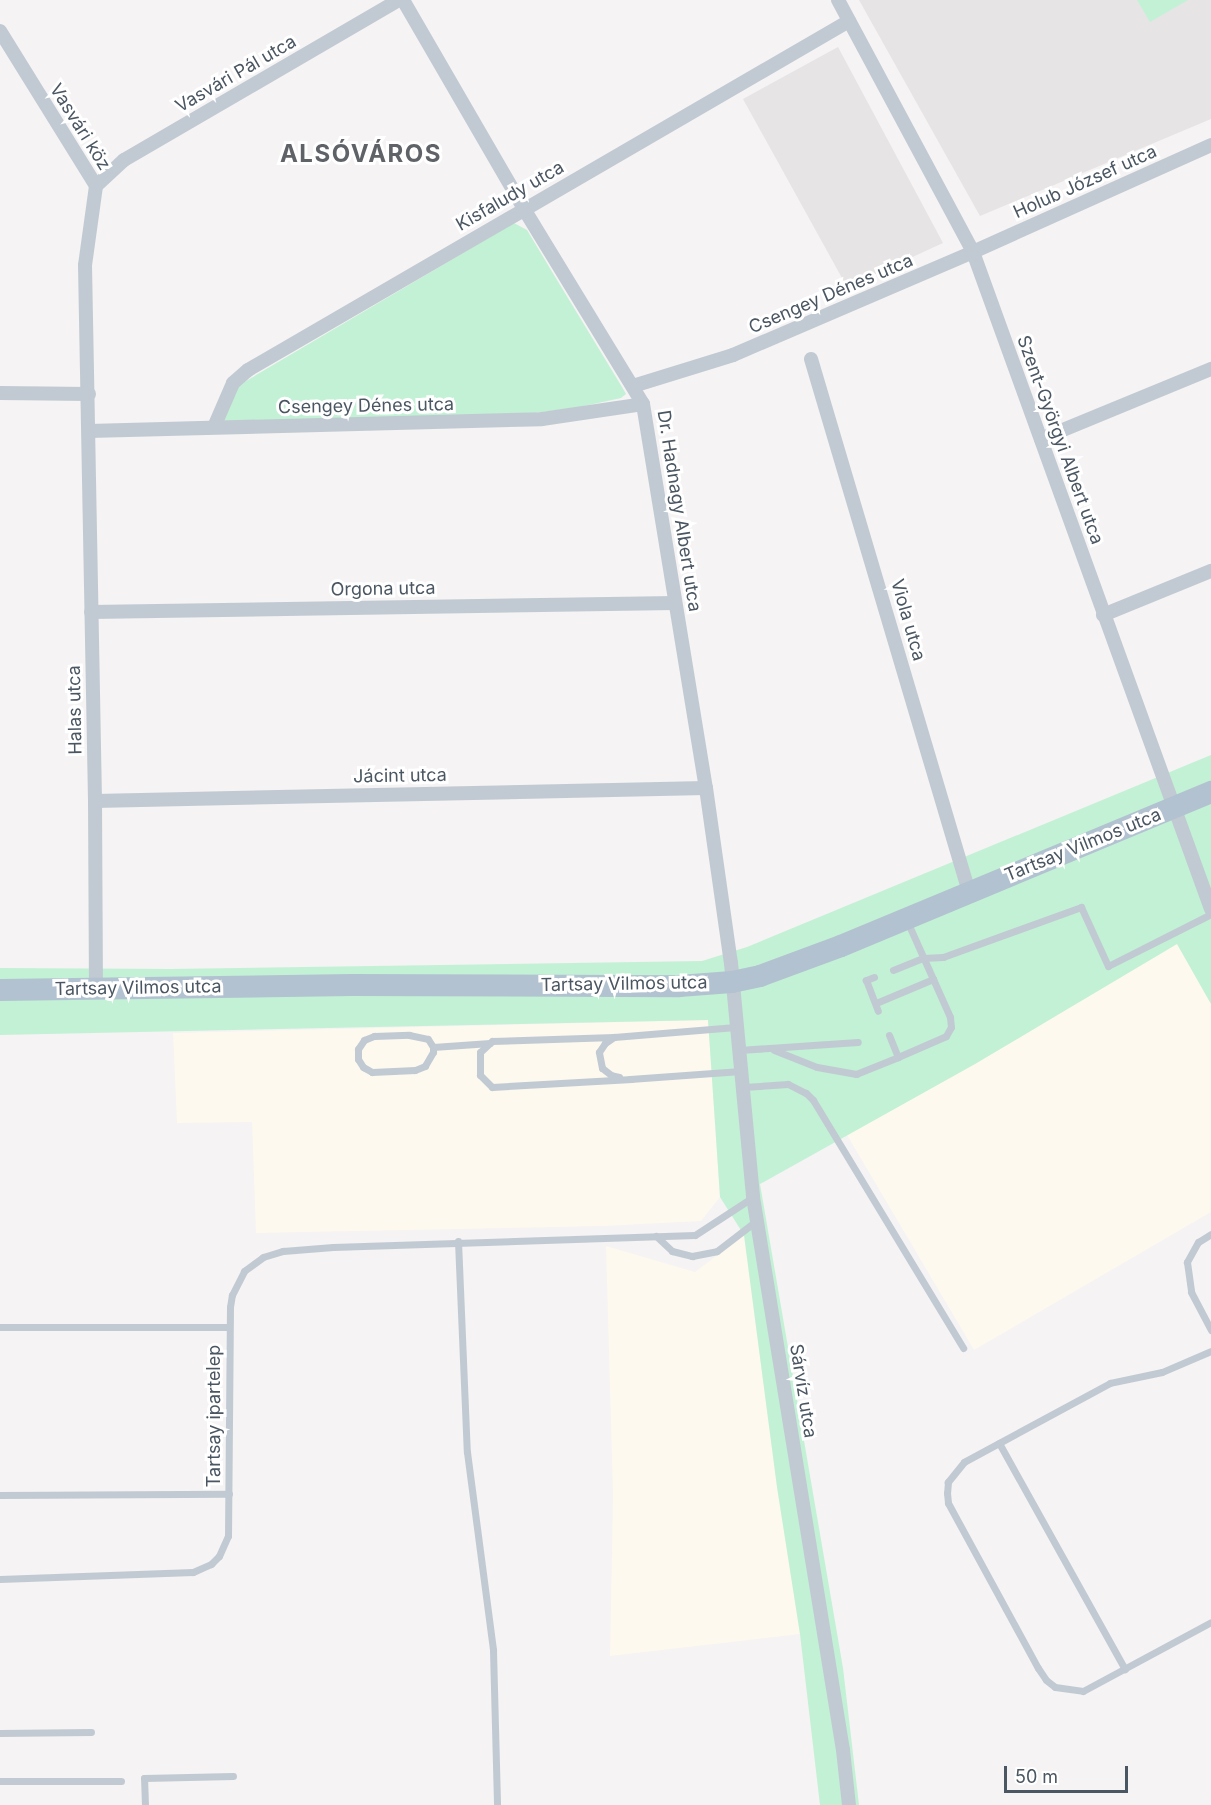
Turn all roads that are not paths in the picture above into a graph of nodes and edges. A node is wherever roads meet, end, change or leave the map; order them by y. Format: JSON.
{"nodes":[{"id":1,"x":401,"y":0,"type":"edge"},
{"id":2,"x":838,"y":0,"type":"edge"},
{"id":3,"x":849,"y":21,"type":"junction"},
{"id":4,"x":0,"y":31,"type":"edge"},
{"id":5,"x":1211,"y":146,"type":"edge"},
{"id":6,"x":96,"y":186,"type":"junction"},
{"id":7,"x":524,"y":209,"type":"junction"},
{"id":8,"x":973,"y":252,"type":"junction"},
{"id":9,"x":811,"y":359,"type":"dead end"},
{"id":10,"x":1211,"y":369,"type":"edge"},
{"id":11,"x":633,"y":386,"type":"junction"},
{"id":12,"x":0,"y":393,"type":"edge"},
{"id":13,"x":89,"y":394,"type":"junction"},
{"id":14,"x":643,"y":404,"type":"junction"},
{"id":15,"x":214,"y":427,"type":"junction"},
{"id":16,"x":89,"y":431,"type":"junction"},
{"id":17,"x":1041,"y":439,"type":"junction"},
{"id":18,"x":1211,"y":570,"type":"edge"},
{"id":19,"x":675,"y":603,"type":"junction"},
{"id":20,"x":91,"y":612,"type":"junction"},
{"id":21,"x":1103,"y":615,"type":"junction"},
{"id":22,"x":706,"y":788,"type":"junction"},
{"id":23,"x":1211,"y":792,"type":"edge"},
{"id":24,"x":95,"y":801,"type":"junction"},
{"id":25,"x":1174,"y":807,"type":"junction"},
{"id":26,"x":969,"y":892,"type":"junction"},
{"id":27,"x":1210,"y":901,"type":"edge"},
{"id":28,"x":1211,"y":914,"type":"edge"},
{"id":29,"x":906,"y":919,"type":"junction"},
{"id":30,"x":923,"y":958,"type":"junction"},
{"id":31,"x":893,"y":970,"type":"dead end"},
{"id":32,"x":874,"y":977,"type":"dead end"},
{"id":33,"x":933,"y":979,"type":"junction"},
{"id":34,"x":732,"y":982,"type":"junction"},
{"id":35,"x":96,"y":988,"type":"junction"},
{"id":36,"x":0,"y":990,"type":"edge"},
{"id":37,"x":736,"y":1027,"type":"junction"},
{"id":38,"x":889,"y":1035,"type":"dead end"},
{"id":39,"x":614,"y":1037,"type":"junction"},
{"id":40,"x":858,"y":1042,"type":"dead end"},
{"id":41,"x":490,"y":1043,"type":"junction"},
{"id":42,"x":433,"y":1047,"type":"junction"},
{"id":43,"x":739,"y":1050,"type":"junction"},
{"id":44,"x":774,"y":1050,"type":"junction"},
{"id":45,"x":898,"y":1057,"type":"junction"},
{"id":46,"x":742,"y":1071,"type":"junction"},
{"id":47,"x":632,"y":1079,"type":"junction"},
{"id":48,"x":744,"y":1088,"type":"junction"},
{"id":49,"x":753,"y":1197,"type":"junction"},
{"id":50,"x":757,"y":1221,"type":"junction"},
{"id":51,"x":1211,"y":1234,"type":"edge"},
{"id":52,"x":656,"y":1236,"type":"junction"},
{"id":53,"x":458,"y":1241,"type":"junction"},
{"id":54,"x":0,"y":1327,"type":"edge"},
{"id":55,"x":229,"y":1327,"type":"junction"},
{"id":56,"x":1211,"y":1330,"type":"edge"},
{"id":57,"x":963,"y":1348,"type":"dead end"},
{"id":58,"x":1211,"y":1351,"type":"edge"},
{"id":59,"x":999,"y":1443,"type":"junction"},
{"id":60,"x":229,"y":1494,"type":"junction"},
{"id":61,"x":0,"y":1495,"type":"edge"},
{"id":62,"x":0,"y":1578,"type":"edge"},
{"id":63,"x":1211,"y":1622,"type":"edge"},
{"id":64,"x":1125,"y":1669,"type":"junction"},
{"id":65,"x":91,"y":1732,"type":"dead end"},
{"id":66,"x":0,"y":1733,"type":"edge"},
{"id":67,"x":233,"y":1776,"type":"dead end"},
{"id":68,"x":121,"y":1780,"type":"dead end"},
{"id":69,"x":0,"y":1781,"type":"edge"},
{"id":70,"x":145,"y":1805,"type":"edge"},
{"id":71,"x":497,"y":1805,"type":"edge"},
{"id":72,"x":849,"y":1805,"type":"edge"}],
"edges":[{"from":1,"to":6,"type":"street","name":"Vasvári Pál utca"},
{"from":1,"to":7,"type":"street","name":"Dr. Hadnagy Albert utca"},
{"from":2,"to":3,"type":"street","name":"Szent-Györgyi Albert utca"},
{"from":3,"to":7,"type":"street","name":"Kisfaludy utca"},
{"from":3,"to":8,"type":"street","name":"Szent-Györgyi Albert utca"},
{"from":4,"to":6,"type":"street","name":"Vasvári köz"},
{"from":5,"to":8,"type":"street","name":"Holub József utca"},
{"from":6,"to":13,"type":"street","name":"Vasvári köz"},
{"from":7,"to":11,"type":"street","name":"Dr. Hadnagy Albert utca"},
{"from":7,"to":15,"type":"street","name":"Kisfaludy utca"},
{"from":8,"to":11,"type":"street","name":"Csengey Dénes utca"},
{"from":8,"to":17,"type":"street","name":"Szent-Györgyi Albert utca"},
{"from":9,"to":26,"type":"street","name":"Viola utca"},
{"from":10,"to":17,"type":"street"},
{"from":11,"to":14,"type":"street","name":"Dr. Hadnagy Albert utca"},
{"from":12,"to":13,"type":"street"},
{"from":13,"to":16,"type":"street","name":"Vasvári köz"},
{"from":14,"to":15,"type":"street","name":"Csengey Dénes utca"},
{"from":14,"to":19,"type":"street","name":"Dr. Hadnagy Albert utca"},
{"from":15,"to":16,"type":"street","name":"Csengey Dénes utca"},
{"from":16,"to":20,"type":"street","name":"Halas utca"},
{"from":17,"to":21,"type":"street","name":"Szent-Györgyi Albert utca"},
{"from":18,"to":21,"type":"street"},
{"from":19,"to":20,"type":"street","name":"Orgona utca"},
{"from":19,"to":22,"type":"street","name":"Dr. Hadnagy Albert utca"},
{"from":20,"to":24,"type":"street","name":"Halas utca"},
{"from":21,"to":25,"type":"street","name":"Szent-Györgyi Albert utca"},
{"from":22,"to":24,"type":"street","name":"Jácint utca"},
{"from":22,"to":34,"type":"street","name":"Dr. Hadnagy Albert utca"},
{"from":23,"to":25,"type":"main road","name":"Tartsay Vilmos utca"},
{"from":24,"to":35,"type":"street","name":"Halas utca"},
{"from":25,"to":26,"type":"main road","name":"Tartsay Vilmos utca"},
{"from":25,"to":27,"type":"street","name":"Szent-Györgyi Albert utca"},
{"from":26,"to":29,"type":"main road","name":"Tartsay Vilmos utca"},
{"from":28,"to":30,"type":"lane"},
{"from":29,"to":30,"type":"lane"},
{"from":29,"to":34,"type":"main road","name":"Tartsay Vilmos utca"},
{"from":30,"to":31,"type":"lane"},
{"from":30,"to":33,"type":"lane"},
{"from":32,"to":33,"type":"lane"},
{"from":33,"to":45,"type":"lane"},
{"from":34,"to":35,"type":"main road","name":"Tartsay Vilmos utca"},
{"from":34,"to":37,"type":"street","name":"Sárvíz utca"},
{"from":35,"to":36,"type":"main road","name":"Tartsay Vilmos utca"},
{"from":37,"to":39,"type":"lane"},
{"from":37,"to":43,"type":"street","name":"Sárvíz utca"},
{"from":38,"to":45,"type":"lane"},
{"from":39,"to":41,"type":"lane"},
{"from":39,"to":47,"type":"lane"},
{"from":40,"to":44,"type":"lane"},
{"from":41,"to":42,"type":"lane"},
{"from":41,"to":47,"type":"lane"},
{"from":42,"to":42,"type":"lane"},
{"from":43,"to":44,"type":"lane"},
{"from":43,"to":46,"type":"street","name":"Sárvíz utca"},
{"from":44,"to":45,"type":"lane"},
{"from":46,"to":47,"type":"lane"},
{"from":46,"to":48,"type":"street","name":"Sárvíz utca"},
{"from":48,"to":49,"type":"street","name":"Sárvíz utca"},
{"from":48,"to":57,"type":"lane"},
{"from":49,"to":50,"type":"street","name":"Sárvíz utca"},
{"from":49,"to":52,"type":"lane","name":"Tartsay ipartelep"},
{"from":50,"to":52,"type":"lane"},
{"from":50,"to":72,"type":"street","name":"Sárvíz utca"},
{"from":51,"to":56,"type":"lane"},
{"from":52,"to":53,"type":"lane","name":"Tartsay ipartelep"},
{"from":53,"to":55,"type":"lane","name":"Tartsay ipartelep"},
{"from":53,"to":71,"type":"lane"},
{"from":54,"to":55,"type":"lane"},
{"from":55,"to":60,"type":"lane","name":"Tartsay ipartelep"},
{"from":58,"to":59,"type":"lane"},
{"from":59,"to":64,"type":"lane"},
{"from":59,"to":64,"type":"lane"},
{"from":60,"to":61,"type":"lane"},
{"from":60,"to":62,"type":"lane","name":"Tartsay ipartelep"},
{"from":63,"to":64,"type":"lane"},
{"from":65,"to":66,"type":"lane"},
{"from":67,"to":70,"type":"lane"},
{"from":68,"to":69,"type":"lane"}]}
